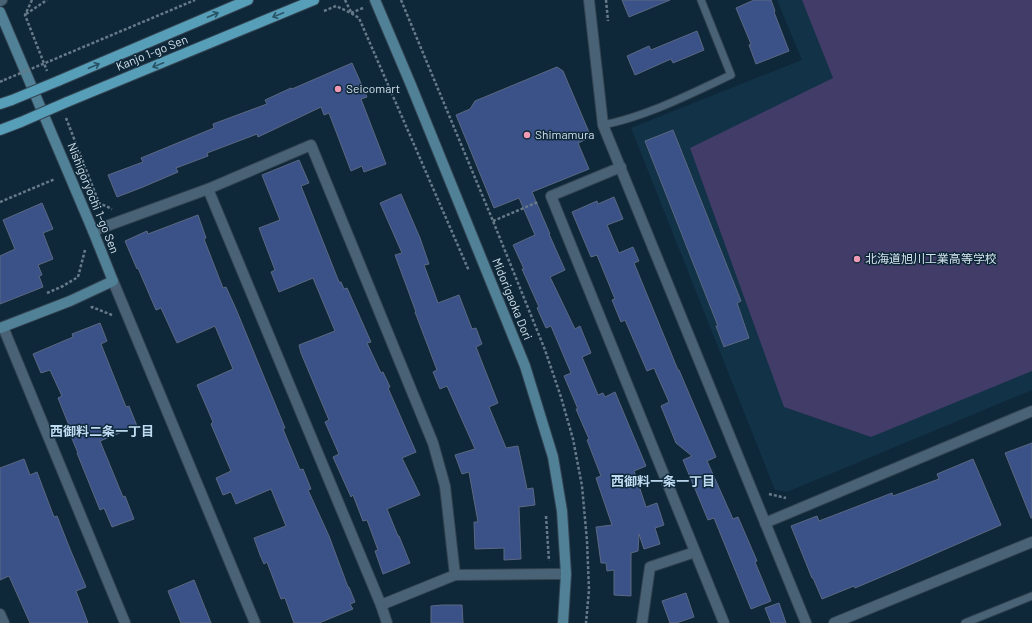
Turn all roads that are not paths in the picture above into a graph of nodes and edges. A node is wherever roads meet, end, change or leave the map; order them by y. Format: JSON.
{"nodes":[{"id":1,"x":248,"y":0,"type":"edge"},
{"id":2,"x":314,"y":0,"type":"edge"},
{"id":3,"x":376,"y":0,"type":"edge"},
{"id":4,"x":589,"y":0,"type":"edge"},
{"id":5,"x":701,"y":0,"type":"edge"},
{"id":6,"x":0,"y":12,"type":"edge"},
{"id":7,"x":0,"y":104,"type":"edge"},
{"id":8,"x":604,"y":125,"type":"junction"},
{"id":9,"x":0,"y":130,"type":"edge"},
{"id":10,"x":621,"y":167,"type":"junction"},
{"id":11,"x":208,"y":189,"type":"junction"},
{"id":12,"x":93,"y":230,"type":"junction"},
{"id":13,"x":113,"y":281,"type":"junction"},
{"id":14,"x":2,"y":328,"type":"edge"},
{"id":15,"x":1032,"y":411,"type":"edge"},
{"id":16,"x":765,"y":523,"type":"junction"},
{"id":17,"x":1032,"y":542,"type":"edge"},
{"id":18,"x":695,"y":552,"type":"junction"},
{"id":19,"x":566,"y":574,"type":"junction"},
{"id":20,"x":455,"y":575,"type":"junction"},
{"id":21,"x":1032,"y":596,"type":"edge"},
{"id":22,"x":381,"y":605,"type":"junction"},
{"id":23,"x":0,"y":614,"type":"edge"},
{"id":24,"x":4,"y":623,"type":"edge"},
{"id":25,"x":125,"y":623,"type":"edge"},
{"id":26,"x":255,"y":623,"type":"edge"},
{"id":27,"x":387,"y":623,"type":"edge"},
{"id":28,"x":563,"y":623,"type":"edge"},
{"id":29,"x":642,"y":623,"type":"edge"},
{"id":30,"x":724,"y":623,"type":"edge"},
{"id":31,"x":806,"y":623,"type":"edge"},
{"id":32,"x":834,"y":623,"type":"edge"},
{"id":33,"x":965,"y":623,"type":"edge"}],
"edges":[{"from":7,"to":1,"type":"main road","name":"Kanjo 1-go Sen","one_way":true,"bridge":true},
{"from":2,"to":9,"type":"main road","name":"Kanjo 1-go Sen","one_way":true,"bridge":true},
{"from":3,"to":19,"type":"street","name":"Midorigaoka Dori"},
{"from":4,"to":8,"type":"street"},
{"from":5,"to":8,"type":"lane"},
{"from":6,"to":12,"type":"street","name":"Nishigoryochi 1-go Sen"},
{"from":8,"to":10,"type":"street"},
{"from":10,"to":16,"type":"street"},
{"from":10,"to":18,"type":"street"},
{"from":11,"to":12,"type":"street"},
{"from":11,"to":20,"type":"street"},
{"from":11,"to":22,"type":"street"},
{"from":12,"to":13,"type":"street","name":"Nishigoryochi 1-go Sen"},
{"from":13,"to":14,"type":"street"},
{"from":13,"to":26,"type":"street"},
{"from":14,"to":25,"type":"street"},
{"from":15,"to":16,"type":"street"},
{"from":16,"to":31,"type":"street"},
{"from":17,"to":32,"type":"street"},
{"from":18,"to":29,"type":"street"},
{"from":18,"to":30,"type":"street"},
{"from":19,"to":20,"type":"street"},
{"from":19,"to":28,"type":"street","name":"Midorigaoka Dori"},
{"from":20,"to":22,"type":"street"},
{"from":21,"to":33,"type":"lane"},
{"from":22,"to":27,"type":"street"},
{"from":23,"to":24,"type":"street"}]}
